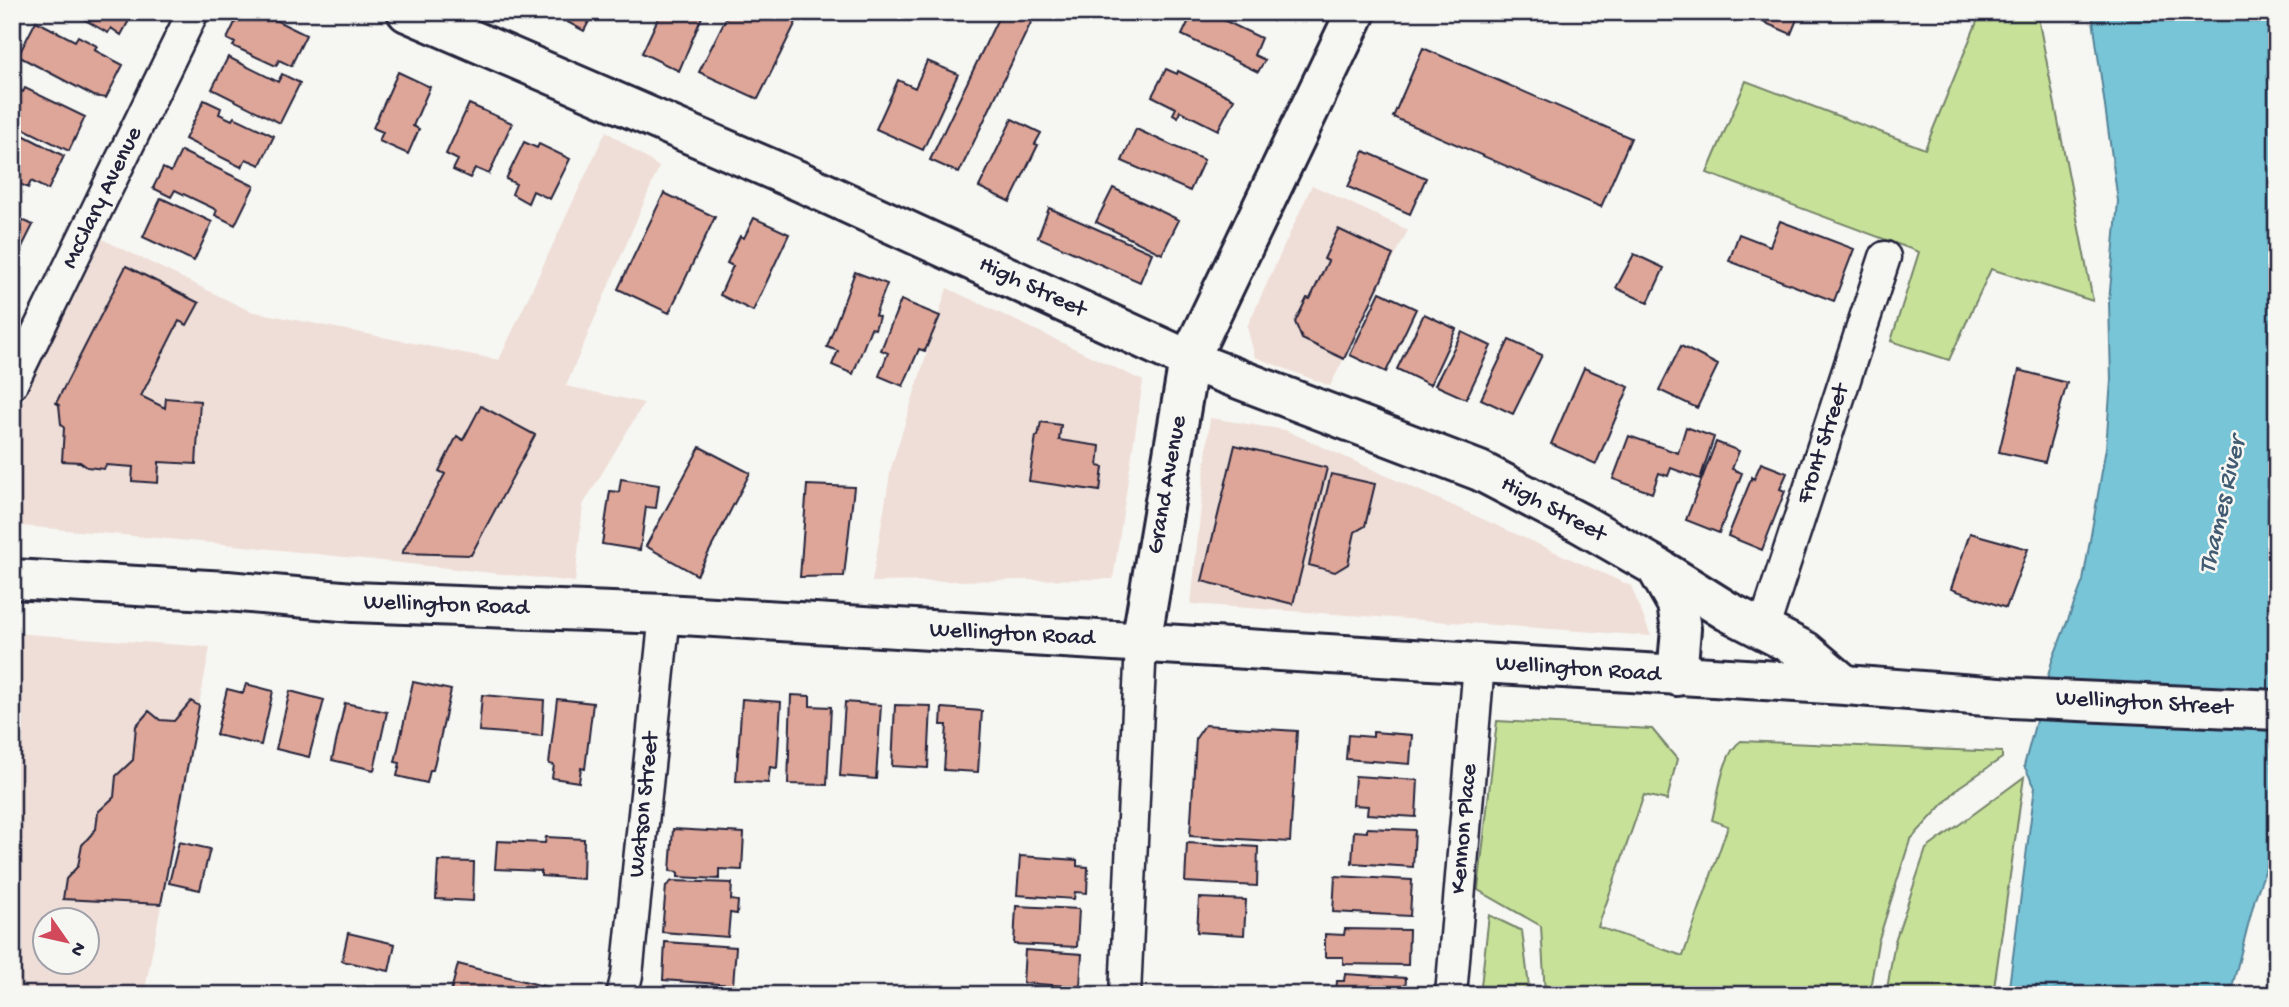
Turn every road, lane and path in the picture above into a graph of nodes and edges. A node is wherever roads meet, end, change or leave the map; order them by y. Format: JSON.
{"nodes":[{"id":1,"x":193,"y":12,"type":"edge"},
{"id":2,"x":407,"y":12,"type":"edge"},
{"id":3,"x":1356,"y":12,"type":"edge"},
{"id":4,"x":1885,"y":257,"type":"dead end"},
{"id":5,"x":1189,"y":360,"type":"junction"},
{"id":6,"x":12,"y":384,"type":"edge"},
{"id":7,"x":1655,"y":566,"type":"junction"},
{"id":8,"x":12,"y":579,"type":"edge"},
{"id":9,"x":665,"y":614,"type":"junction"},
{"id":10,"x":1763,"y":630,"type":"junction"},
{"id":11,"x":1141,"y":643,"type":"junction"},
{"id":12,"x":1479,"y":663,"type":"junction"},
{"id":13,"x":1677,"y":676,"type":"junction"},
{"id":14,"x":1845,"y":685,"type":"junction"},
{"id":15,"x":2012,"y":698,"type":"joint"},
{"id":16,"x":2277,"y":710,"type":"edge"},
{"id":17,"x":622,"y":995,"type":"edge"},
{"id":18,"x":1125,"y":995,"type":"edge"},
{"id":19,"x":1451,"y":995,"type":"edge"}],
"edges":[{"from":1,"to":6,"type":"street","name":"McClary Avenue"},
{"from":2,"to":5,"type":"street","name":"High Street"},
{"from":3,"to":5,"type":"street","name":"Grand Avenue"},
{"from":4,"to":10,"type":"street","name":"Front Street"},
{"from":5,"to":7,"type":"street","name":"High Street"},
{"from":5,"to":11,"type":"street","name":"Grand Avenue"},
{"from":7,"to":10,"type":"street","name":"High Street"},
{"from":7,"to":13,"type":"street"},
{"from":8,"to":9,"type":"street","name":"Wellington Road"},
{"from":9,"to":11,"type":"street","name":"Wellington Road"},
{"from":9,"to":17,"type":"street","name":"Watson Street"},
{"from":10,"to":14,"type":"street","name":"High Street"},
{"from":11,"to":12,"type":"street","name":"Wellington Road"},
{"from":11,"to":18,"type":"street","name":"Grand Avenue"},
{"from":12,"to":13,"type":"street","name":"Wellington Road"},
{"from":12,"to":19,"type":"street","name":"Kennon Place"},
{"from":13,"to":14,"type":"street","name":"Wellington Road"},
{"from":14,"to":15,"type":"street","name":"Wellington Road"},
{"from":15,"to":16,"type":"street","name":"Wellington Street"}]}
